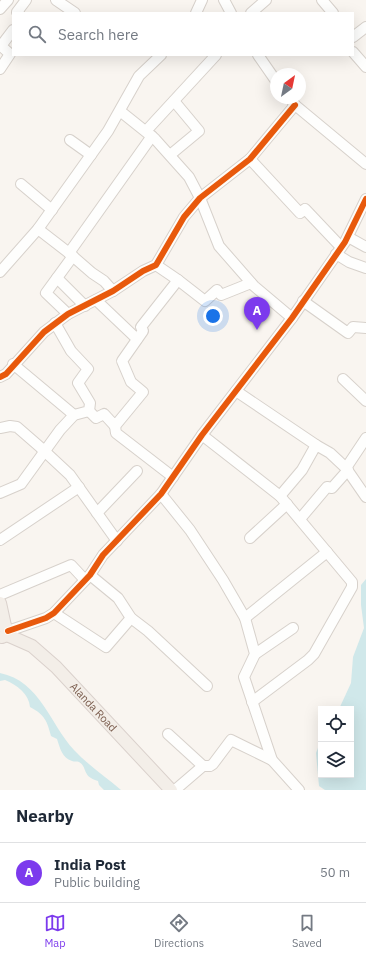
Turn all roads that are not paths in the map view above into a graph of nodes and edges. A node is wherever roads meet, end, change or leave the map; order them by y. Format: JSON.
{"nodes":[{"id":1,"x":8,"y":0,"type":"edge"},
{"id":2,"x":26,"y":0,"type":"edge"},
{"id":3,"x":56,"y":0,"type":"edge"},
{"id":4,"x":202,"y":0,"type":"edge"},
{"id":5,"x":224,"y":0,"type":"edge"},
{"id":6,"x":266,"y":0,"type":"edge"},
{"id":7,"x":322,"y":0,"type":"edge"},
{"id":8,"x":0,"y":9,"type":"edge"},
{"id":9,"x":17,"y":12,"type":"edge"},
{"id":10,"x":74,"y":12,"type":"edge"},
{"id":11,"x":196,"y":12,"type":"edge"},
{"id":12,"x":231,"y":12,"type":"edge"},
{"id":13,"x":252,"y":12,"type":"edge"},
{"id":14,"x":331,"y":12,"type":"edge"},
{"id":15,"x":366,"y":28,"type":"edge"},
{"id":16,"x":12,"y":31,"type":"edge"},
{"id":17,"x":354,"y":36,"type":"edge"},
{"id":18,"x":0,"y":46,"type":"edge"},
{"id":19,"x":354,"y":53,"type":"edge"},
{"id":20,"x":160,"y":56,"type":"edge"},
{"id":21,"x":215,"y":56,"type":"edge"},
{"id":22,"x":259,"y":56,"type":"edge"},
{"id":23,"x":366,"y":67,"type":"edge"},
{"id":24,"x":0,"y":69,"type":"edge"},
{"id":25,"x":270,"y":72,"type":"edge"},
{"id":26,"x":174,"y":101,"type":"junction"},
{"id":27,"x":291,"y":104,"type":"edge"},
{"id":28,"x":296,"y":104,"type":"edge"},
{"id":29,"x":120,"y":111,"type":"junction"},
{"id":30,"x":149,"y":134,"type":"junction"},
{"id":31,"x":70,"y":140,"type":"dead end"},
{"id":32,"x":91,"y":155,"type":"junction"},
{"id":33,"x":170,"y":155,"type":"junction"},
{"id":34,"x":250,"y":159,"type":"junction"},
{"id":35,"x":366,"y":164,"type":"edge"},
{"id":36,"x":21,"y":184,"type":"dead end"},
{"id":37,"x":200,"y":198,"type":"junction"},
{"id":38,"x":366,"y":199,"type":"edge"},
{"id":39,"x":52,"y":210,"type":"junction"},
{"id":40,"x":38,"y":229,"type":"junction"},
{"id":41,"x":348,"y":237,"type":"junction"},
{"id":42,"x":366,"y":247,"type":"edge"},
{"id":43,"x":339,"y":251,"type":"junction"},
{"id":44,"x":71,"y":255,"type":"junction"},
{"id":45,"x":156,"y":265,"type":"junction"},
{"id":46,"x":366,"y":268,"type":"edge"},
{"id":47,"x":0,"y":272,"type":"edge"},
{"id":48,"x":57,"y":278,"type":"junction"},
{"id":49,"x":178,"y":280,"type":"junction"},
{"id":50,"x":251,"y":283,"type":"junction"},
{"id":51,"x":113,"y":291,"type":"junction"},
{"id":52,"x":96,"y":300,"type":"junction"},
{"id":53,"x":304,"y":301,"type":"junction"},
{"id":54,"x":86,"y":306,"type":"junction"},
{"id":55,"x":68,"y":314,"type":"junction"},
{"id":56,"x":292,"y":318,"type":"junction"},
{"id":57,"x":55,"y":323,"type":"junction"},
{"id":58,"x":366,"y":328,"type":"edge"},
{"id":59,"x":137,"y":338,"type":"junction"},
{"id":60,"x":13,"y":364,"type":"junction"},
{"id":61,"x":0,"y":377,"type":"edge"},
{"id":62,"x":342,"y":379,"type":"dead end"},
{"id":63,"x":236,"y":391,"type":"junction"},
{"id":64,"x":366,"y":401,"type":"edge"},
{"id":65,"x":90,"y":411,"type":"junction"},
{"id":66,"x":74,"y":415,"type":"junction"},
{"id":67,"x":115,"y":426,"type":"junction"},
{"id":68,"x":0,"y":428,"type":"edge"},
{"id":69,"x":202,"y":435,"type":"junction"},
{"id":70,"x":366,"y":438,"type":"edge"},
{"id":71,"x":316,"y":445,"type":"junction"},
{"id":72,"x":45,"y":451,"type":"junction"},
{"id":73,"x":347,"y":469,"type":"junction"},
{"id":74,"x":137,"y":471,"type":"dead end"},
{"id":75,"x":173,"y":477,"type":"junction"},
{"id":76,"x":79,"y":487,"type":"junction"},
{"id":77,"x":0,"y":493,"type":"edge"},
{"id":78,"x":161,"y":494,"type":"junction"},
{"id":79,"x":366,"y":497,"type":"edge"},
{"id":80,"x":283,"y":500,"type":"junction"},
{"id":81,"x":98,"y":513,"type":"junction"},
{"id":82,"x":300,"y":519,"type":"junction"},
{"id":83,"x":250,"y":538,"type":"dead end"},
{"id":84,"x":0,"y":540,"type":"edge"},
{"id":85,"x":117,"y":541,"type":"junction"},
{"id":86,"x":327,"y":552,"type":"junction"},
{"id":87,"x":87,"y":578,"type":"junction"},
{"id":88,"x":0,"y":595,"type":"edge"},
{"id":89,"x":0,"y":603,"type":"edge"},
{"id":90,"x":54,"y":613,"type":"junction"},
{"id":91,"x":130,"y":618,"type":"junction"},
{"id":92,"x":244,"y":618,"type":"junction"},
{"id":93,"x":292,"y":628,"type":"dead end"},
{"id":94,"x":3,"y":632,"type":"edge"},
{"id":95,"x":255,"y":654,"type":"junction"},
{"id":96,"x":207,"y":686,"type":"dead end"},
{"id":97,"x":252,"y":702,"type":"junction"},
{"id":98,"x":168,"y":734,"type":"dead end"},
{"id":99,"x":272,"y":760,"type":"junction"},
{"id":100,"x":203,"y":766,"type":"junction"},
{"id":101,"x":298,"y":789,"type":"edge"},
{"id":102,"x":171,"y":790,"type":"edge"},
{"id":103,"x":175,"y":790,"type":"edge"}],
"edges":[{"from":1,"to":8,"type":"street"},
{"from":2,"to":9,"type":"street"},
{"from":3,"to":10,"type":"street"},
{"from":4,"to":11,"type":"street"},
{"from":5,"to":12,"type":"street"},
{"from":6,"to":13,"type":"street"},
{"from":7,"to":14,"type":"street"},
{"from":15,"to":17,"type":"street"},
{"from":16,"to":18,"type":"street"},
{"from":18,"to":24,"type":"street"},
{"from":19,"to":23,"type":"street"},
{"from":20,"to":29,"type":"street"},
{"from":21,"to":26,"type":"street"},
{"from":22,"to":25,"type":"street"},
{"from":26,"to":30,"type":"street"},
{"from":26,"to":33,"type":"street"},
{"from":27,"to":34,"type":"street"},
{"from":28,"to":35,"type":"street"},
{"from":29,"to":30,"type":"street"},
{"from":29,"to":32,"type":"street"},
{"from":30,"to":33,"type":"street"},
{"from":30,"to":44,"type":"street"},
{"from":31,"to":32,"type":"street"},
{"from":32,"to":39,"type":"street"},
{"from":33,"to":37,"type":"street"},
{"from":34,"to":37,"type":"street"},
{"from":34,"to":43,"type":"street"},
{"from":36,"to":39,"type":"street"},
{"from":37,"to":45,"type":"street"},
{"from":37,"to":50,"type":"street"},
{"from":38,"to":41,"type":"street"},
{"from":39,"to":40,"type":"street"},
{"from":40,"to":44,"type":"street"},
{"from":40,"to":47,"type":"street"},
{"from":41,"to":42,"type":"street"},
{"from":41,"to":43,"type":"street"},
{"from":43,"to":46,"type":"street"},
{"from":43,"to":53,"type":"street"},
{"from":44,"to":48,"type":"street"},
{"from":44,"to":51,"type":"street"},
{"from":45,"to":49,"type":"street"},
{"from":45,"to":51,"type":"street"},
{"from":48,"to":54,"type":"street"},
{"from":48,"to":55,"type":"street"},
{"from":49,"to":50,"type":"street"},
{"from":49,"to":59,"type":"street"},
{"from":50,"to":56,"type":"street"},
{"from":51,"to":52,"type":"street"},
{"from":52,"to":54,"type":"street"},
{"from":52,"to":59,"type":"street"},
{"from":53,"to":56,"type":"street"},
{"from":53,"to":58,"type":"street"},
{"from":54,"to":55,"type":"street"},
{"from":55,"to":57,"type":"street"},
{"from":56,"to":63,"type":"street"},
{"from":57,"to":60,"type":"street"},
{"from":57,"to":65,"type":"street"},
{"from":59,"to":67,"type":"street"},
{"from":60,"to":61,"type":"street"},
{"from":60,"to":66,"type":"street"},
{"from":62,"to":64,"type":"street"},
{"from":63,"to":69,"type":"street"},
{"from":63,"to":71,"type":"street"},
{"from":65,"to":66,"type":"street"},
{"from":65,"to":67,"type":"street"},
{"from":66,"to":72,"type":"street"},
{"from":67,"to":75,"type":"street"},
{"from":68,"to":72,"type":"street"},
{"from":69,"to":75,"type":"street"},
{"from":69,"to":80,"type":"street"},
{"from":70,"to":73,"type":"street"},
{"from":71,"to":73,"type":"street"},
{"from":71,"to":80,"type":"street"},
{"from":72,"to":76,"type":"street"},
{"from":72,"to":77,"type":"street"},
{"from":73,"to":79,"type":"street"},
{"from":73,"to":82,"type":"street"},
{"from":74,"to":81,"type":"street"},
{"from":75,"to":78,"type":"street"},
{"from":76,"to":81,"type":"street"},
{"from":76,"to":84,"type":"street"},
{"from":78,"to":85,"type":"street"},
{"from":78,"to":92,"type":"street"},
{"from":80,"to":82,"type":"street"},
{"from":80,"to":83,"type":"street"},
{"from":81,"to":85,"type":"street"},
{"from":82,"to":86,"type":"street"},
{"from":85,"to":87,"type":"street"},
{"from":86,"to":92,"type":"street"},
{"from":86,"to":97,"type":"street"},
{"from":87,"to":88,"type":"street"},
{"from":87,"to":90,"type":"street"},
{"from":87,"to":91,"type":"street"},
{"from":89,"to":94,"type":"main road"},
{"from":90,"to":91,"type":"street"},
{"from":90,"to":94,"type":"street"},
{"from":91,"to":96,"type":"street"},
{"from":92,"to":95,"type":"street"},
{"from":93,"to":95,"type":"street"},
{"from":94,"to":102,"type":"main road","name":"Alanda Road"},
{"from":95,"to":97,"type":"street"},
{"from":97,"to":99,"type":"street"},
{"from":98,"to":100,"type":"street"},
{"from":99,"to":100,"type":"street"},
{"from":99,"to":101,"type":"street"},
{"from":100,"to":103,"type":"street"}]}
